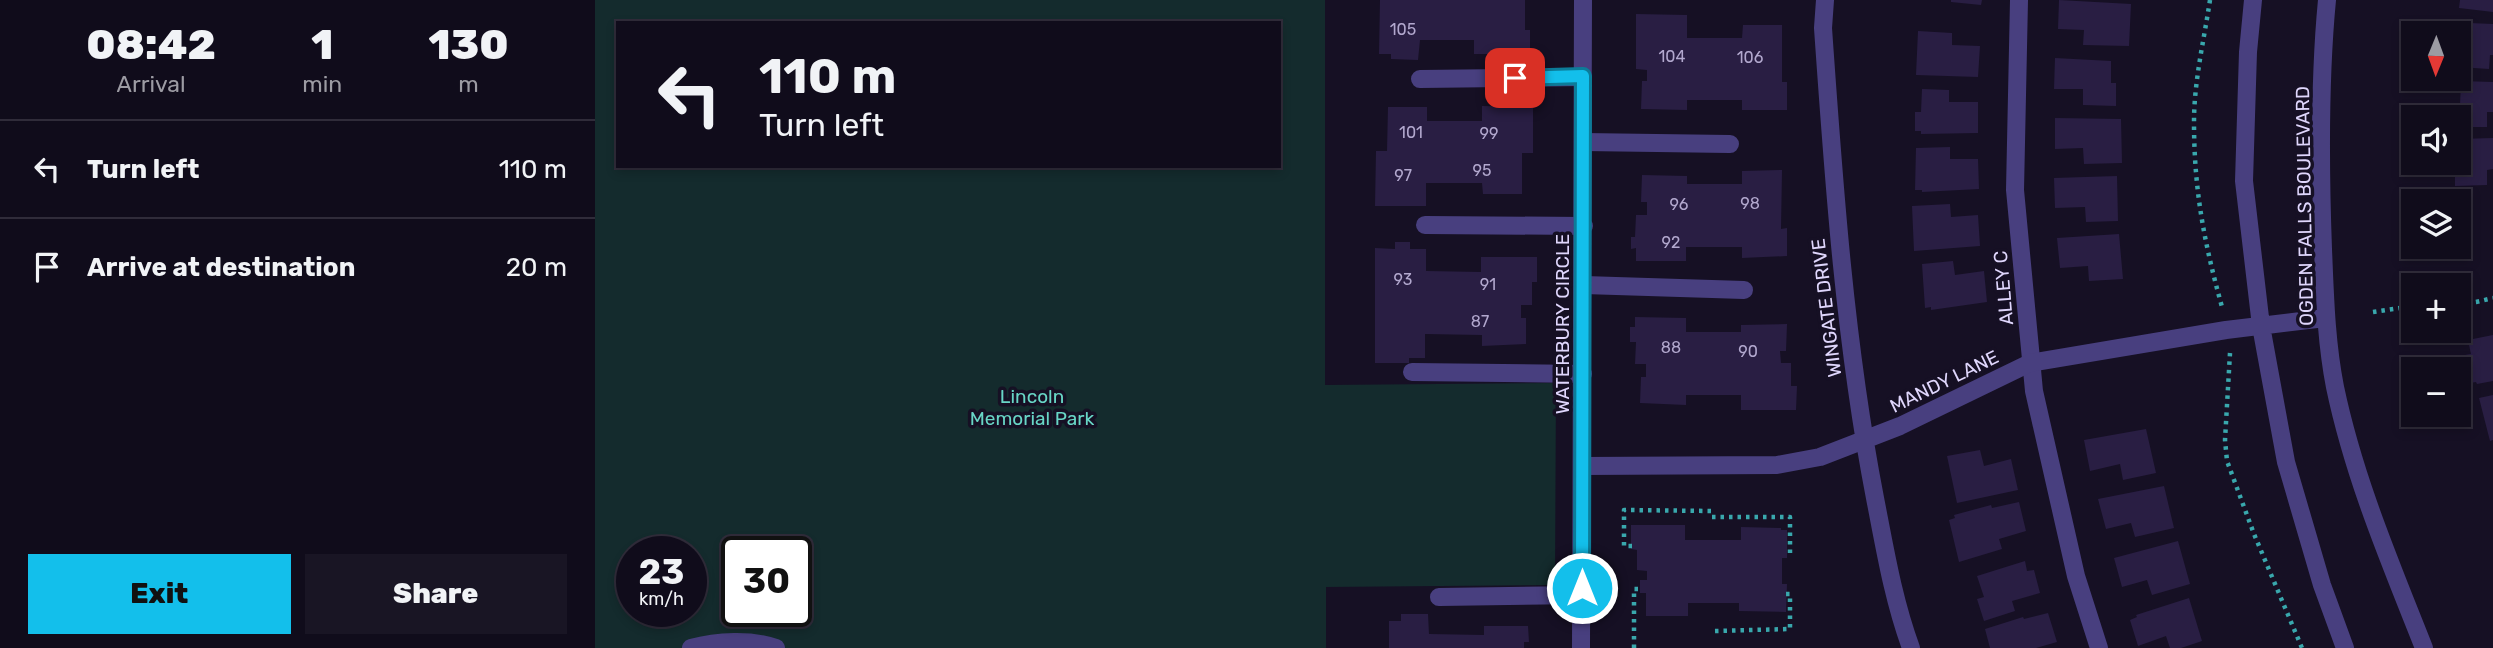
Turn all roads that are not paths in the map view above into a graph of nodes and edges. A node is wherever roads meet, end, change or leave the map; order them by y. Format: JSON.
{"nodes":[{"id":1,"x":1583,"y":0,"type":"edge"},
{"id":2,"x":1825,"y":0,"type":"edge"},
{"id":3,"x":2019,"y":0,"type":"edge"},
{"id":4,"x":2252,"y":0,"type":"edge"},
{"id":5,"x":2327,"y":0,"type":"edge"},
{"id":6,"x":1583,"y":76,"type":"junction"},
{"id":7,"x":1420,"y":79,"type":"dead end"},
{"id":8,"x":1583,"y":142,"type":"junction"},
{"id":9,"x":1730,"y":144,"type":"dead end"},
{"id":10,"x":1425,"y":225,"type":"dead end"},
{"id":11,"x":1584,"y":226,"type":"junction"},
{"id":12,"x":1584,"y":285,"type":"junction"},
{"id":13,"x":1744,"y":290,"type":"dead end"},
{"id":14,"x":2325,"y":318,"type":"junction"},
{"id":15,"x":2260,"y":326,"type":"junction"},
{"id":16,"x":2030,"y":363,"type":"junction"},
{"id":17,"x":1412,"y":372,"type":"dead end"},
{"id":18,"x":1583,"y":374,"type":"junction"},
{"id":19,"x":1864,"y":441,"type":"junction"},
{"id":20,"x":1582,"y":466,"type":"junction"},
{"id":21,"x":1582,"y":595,"type":"junction"},
{"id":22,"x":1439,"y":597,"type":"dead end"},
{"id":23,"x":691,"y":648,"type":"edge"},
{"id":24,"x":776,"y":648,"type":"edge"},
{"id":25,"x":1581,"y":648,"type":"edge"},
{"id":26,"x":1911,"y":648,"type":"edge"},
{"id":27,"x":2099,"y":648,"type":"edge"},
{"id":28,"x":2345,"y":648,"type":"edge"},
{"id":29,"x":2424,"y":648,"type":"edge"}],
"edges":[{"from":1,"to":6,"type":"street","name":"WATERBURY CIRCLE"},
{"from":2,"to":19,"type":"street","name":"WINGATE DRIVE"},
{"from":3,"to":16,"type":"street","name":"ALLEY C"},
{"from":4,"to":15,"type":"street"},
{"from":5,"to":14,"type":"street","name":"OGDEN FALLS BOULEVARD"},
{"from":6,"to":7,"type":"street"},
{"from":6,"to":8,"type":"street","name":"WATERBURY CIRCLE"},
{"from":8,"to":9,"type":"street"},
{"from":8,"to":11,"type":"street","name":"WATERBURY CIRCLE"},
{"from":10,"to":11,"type":"street"},
{"from":11,"to":12,"type":"street","name":"WATERBURY CIRCLE"},
{"from":12,"to":13,"type":"street"},
{"from":12,"to":18,"type":"street","name":"WATERBURY CIRCLE"},
{"from":14,"to":15,"type":"street","name":"MANDY LANE"},
{"from":14,"to":29,"type":"street","name":"OGDEN FALLS BOULEVARD"},
{"from":15,"to":16,"type":"street","name":"MANDY LANE"},
{"from":15,"to":28,"type":"street"},
{"from":16,"to":19,"type":"street","name":"MANDY LANE"},
{"from":16,"to":27,"type":"street","name":"ALLEY C"},
{"from":17,"to":18,"type":"street"},
{"from":18,"to":20,"type":"street","name":"WATERBURY CIRCLE"},
{"from":19,"to":20,"type":"street","name":"MANDY LANE"},
{"from":19,"to":26,"type":"street","name":"WINGATE DRIVE"},
{"from":20,"to":21,"type":"street","name":"WATERBURY CIRCLE"},
{"from":21,"to":22,"type":"street"},
{"from":21,"to":25,"type":"street","name":"WATERBURY CIRCLE"},
{"from":23,"to":24,"type":"street"}]}
